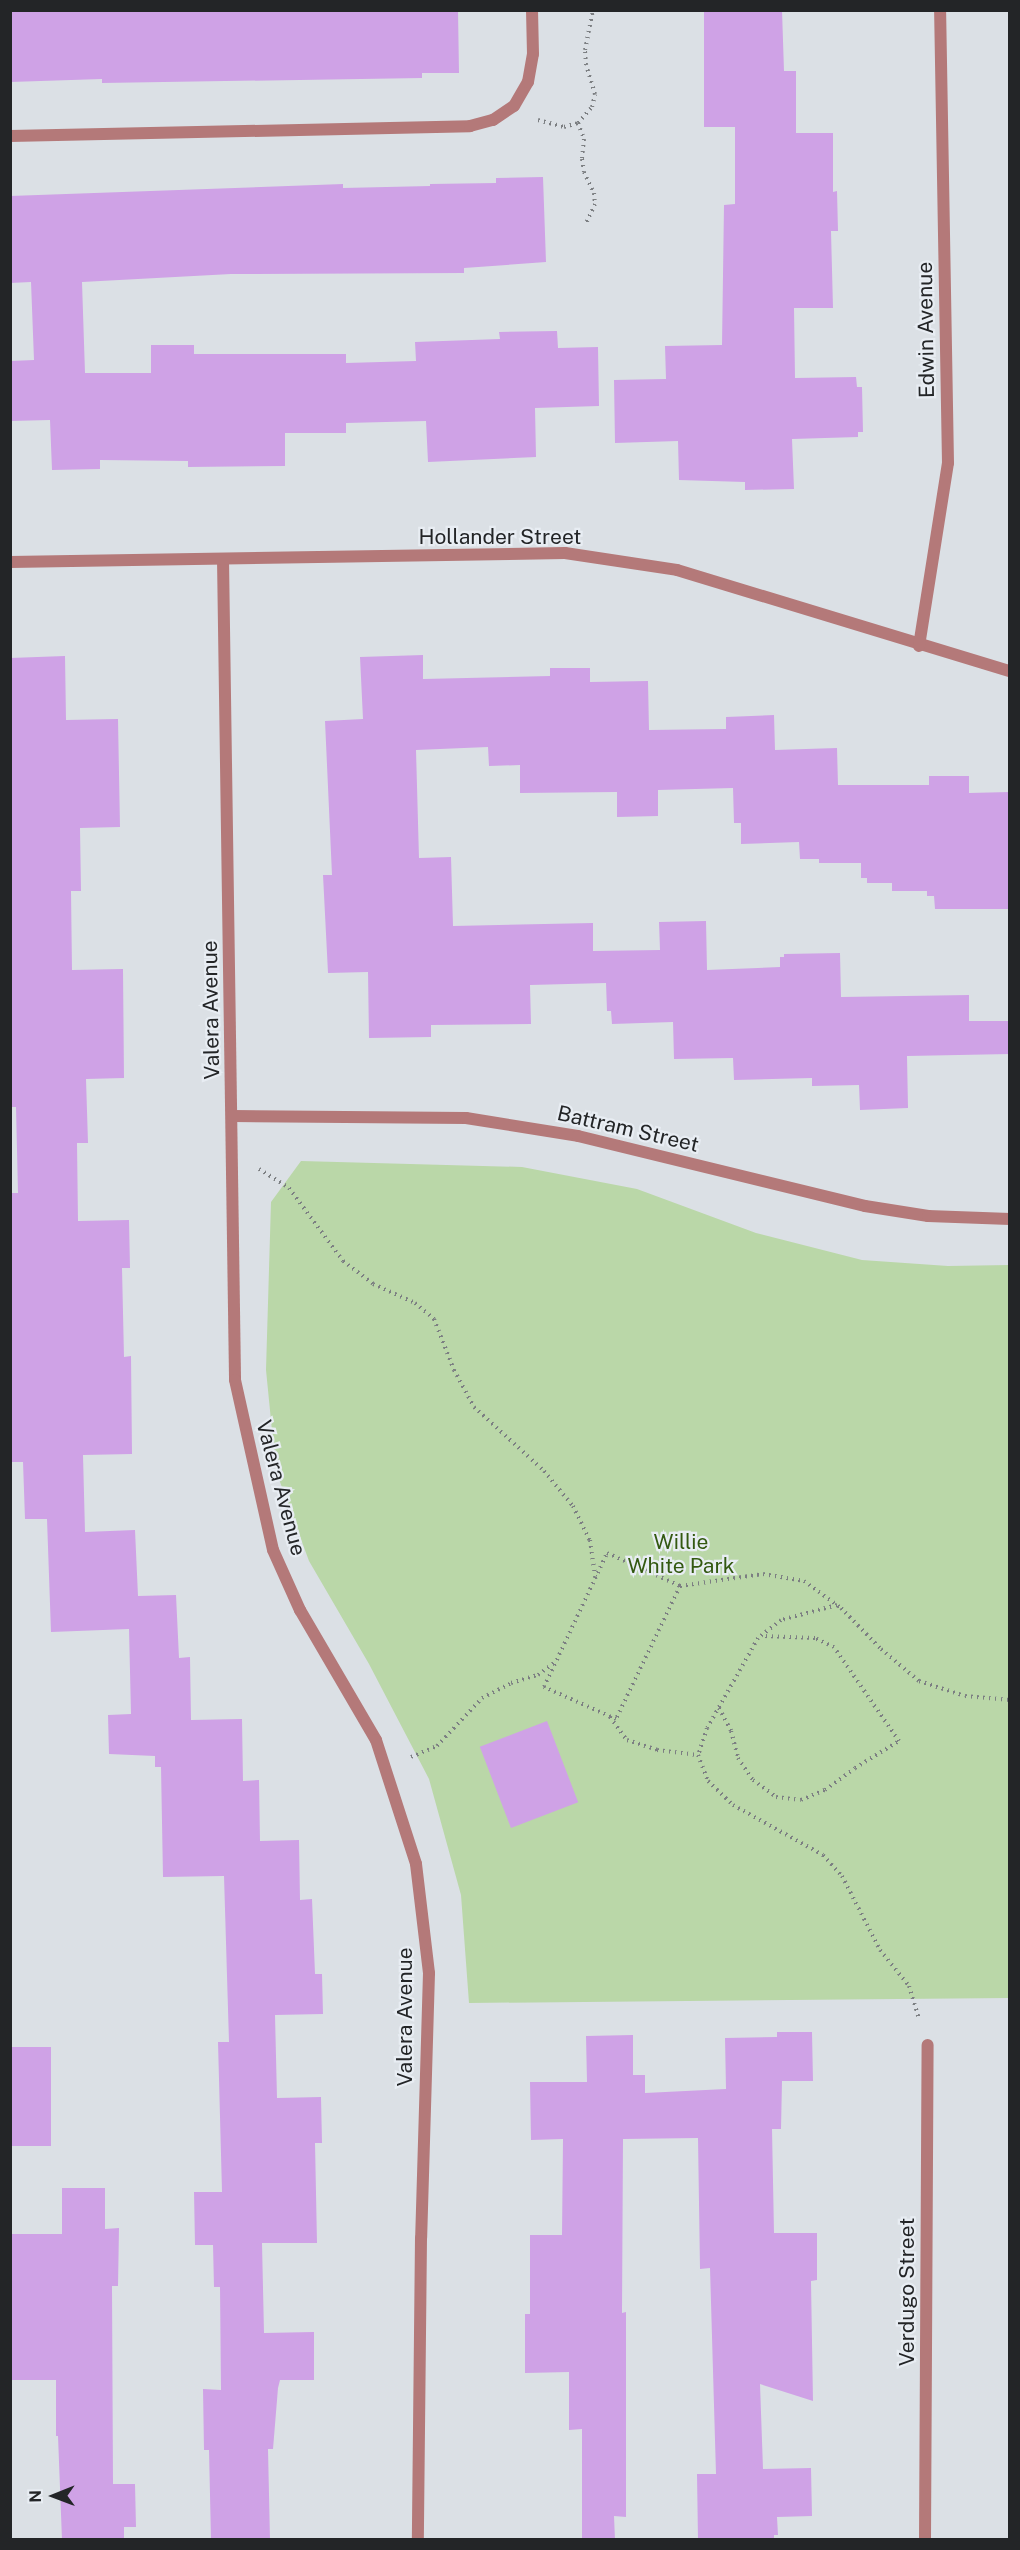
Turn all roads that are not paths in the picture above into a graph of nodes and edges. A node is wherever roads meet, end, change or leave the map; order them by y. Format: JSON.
{"nodes":[{"id":1,"x":532,"y":10,"type":"edge"},
{"id":2,"x":940,"y":10,"type":"edge"},
{"id":3,"x":10,"y":136,"type":"edge"},
{"id":4,"x":223,"y":559,"type":"junction"},
{"id":5,"x":10,"y":562,"type":"edge"},
{"id":6,"x":919,"y":645,"type":"junction"},
{"id":7,"x":1010,"y":671,"type":"edge"},
{"id":8,"x":233,"y":1116,"type":"junction"},
{"id":9,"x":1010,"y":1219,"type":"edge"},
{"id":10,"x":928,"y":2045,"type":"road end"},
{"id":11,"x":418,"y":2540,"type":"edge"},
{"id":12,"x":925,"y":2540,"type":"edge"}],
"edges":[{"from":1,"to":3,"type":"street"},
{"from":2,"to":6,"type":"street","name":"Edwin Avenue"},
{"from":4,"to":5,"type":"street","name":"Hollander Street"},
{"from":4,"to":6,"type":"street","name":"Hollander Street"},
{"from":4,"to":8,"type":"street","name":"Valera Avenue"},
{"from":6,"to":7,"type":"street","name":"Hollander Street"},
{"from":8,"to":9,"type":"street","name":"Battram Street"},
{"from":8,"to":11,"type":"street","name":"Valera Avenue"},
{"from":10,"to":12,"type":"street","name":"Verdugo Street"}]}
